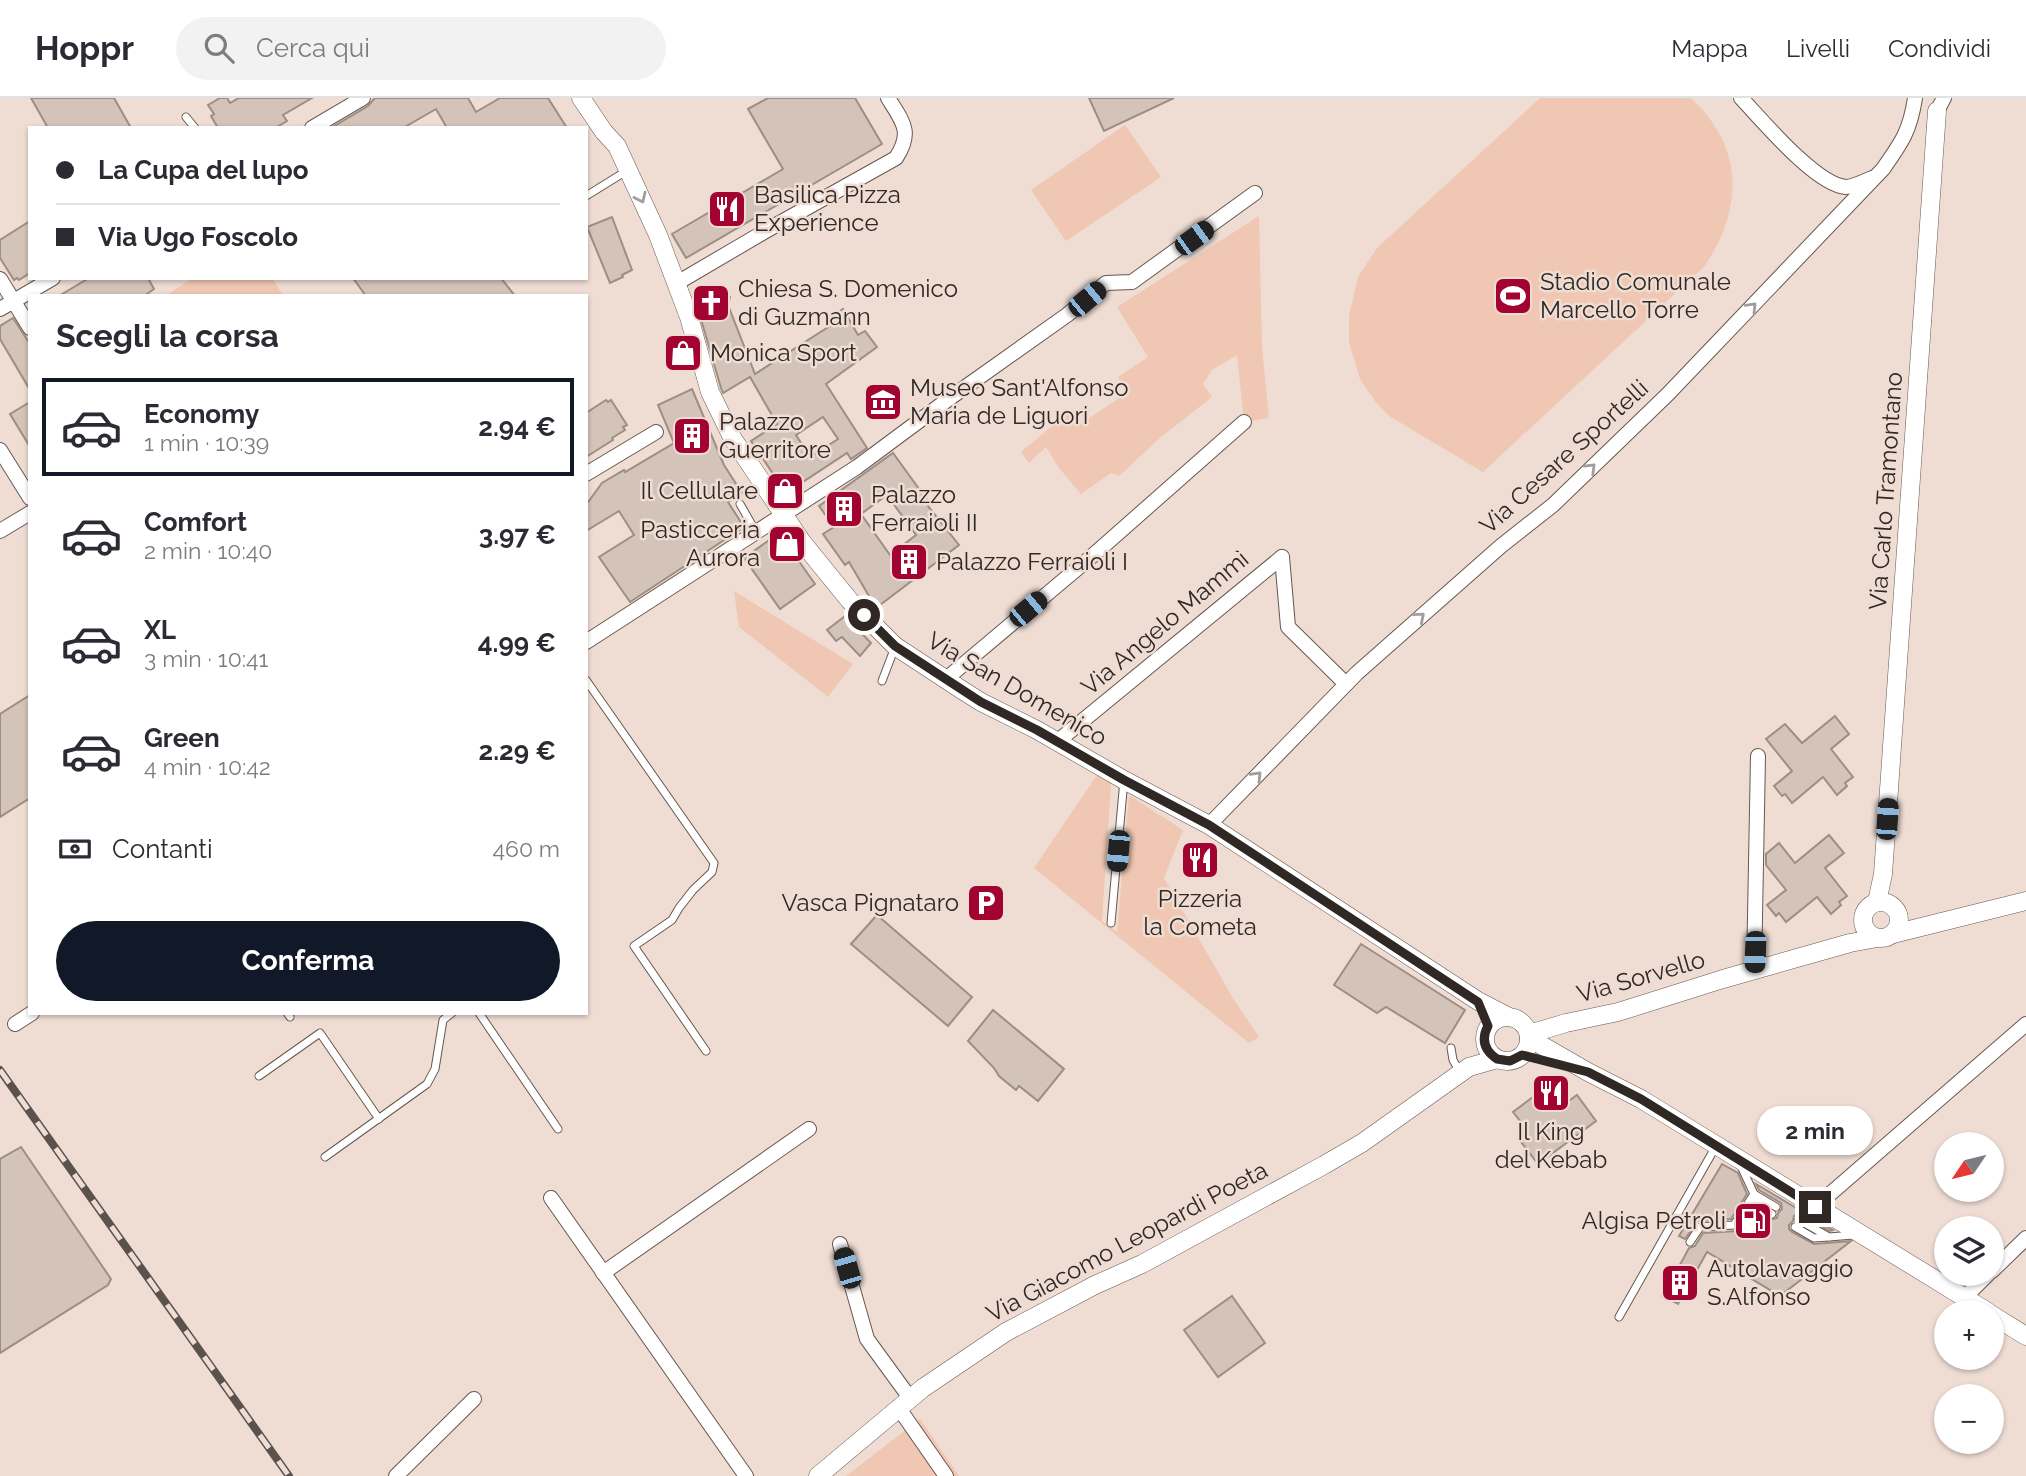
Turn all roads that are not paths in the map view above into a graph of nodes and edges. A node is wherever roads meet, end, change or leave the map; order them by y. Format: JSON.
{"nodes":[{"id":1,"x":363,"y":98,"type":"edge"},
{"id":2,"x":582,"y":98,"type":"edge"},
{"id":3,"x":888,"y":98,"type":"edge"},
{"id":4,"x":1741,"y":98,"type":"edge"},
{"id":5,"x":1915,"y":98,"type":"edge"},
{"id":6,"x":1940,"y":102,"type":"edge"},
{"id":7,"x":186,"y":117,"type":"dead end"},
{"id":8,"x":193,"y":126,"type":"edge"},
{"id":9,"x":315,"y":126,"type":"edge"},
{"id":10,"x":628,"y":170,"type":"junction"},
{"id":11,"x":1874,"y":178,"type":"junction"},
{"id":12,"x":1255,"y":193,"type":"dead end"},
{"id":13,"x":588,"y":195,"type":"edge"},
{"id":14,"x":0,"y":279,"type":"edge"},
{"id":15,"x":51,"y":280,"type":"edge"},
{"id":16,"x":677,"y":283,"type":"junction"},
{"id":17,"x":14,"y":301,"type":"junction"},
{"id":18,"x":0,"y":309,"type":"edge"},
{"id":19,"x":28,"y":325,"type":"edge"},
{"id":20,"x":1244,"y":422,"type":"dead end"},
{"id":21,"x":656,"y":432,"type":"dead end"},
{"id":22,"x":0,"y":450,"type":"edge"},
{"id":23,"x":588,"y":473,"type":"edge"},
{"id":24,"x":28,"y":495,"type":"edge"},
{"id":25,"x":740,"y":504,"type":"dead end"},
{"id":26,"x":28,"y":514,"type":"edge"},
{"id":27,"x":784,"y":514,"type":"junction"},
{"id":28,"x":0,"y":531,"type":"edge"},
{"id":29,"x":756,"y":532,"type":"junction"},
{"id":30,"x":588,"y":641,"type":"edge"},
{"id":31,"x":895,"y":646,"type":"junction"},
{"id":32,"x":946,"y":679,"type":"junction"},
{"id":33,"x":882,"y":681,"type":"dead end"},
{"id":34,"x":588,"y":683,"type":"edge"},
{"id":35,"x":1346,"y":684,"type":"junction"},
{"id":36,"x":1058,"y":741,"type":"junction"},
{"id":37,"x":1758,"y":756,"type":"dead end"},
{"id":38,"x":1124,"y":780,"type":"junction"},
{"id":39,"x":1209,"y":825,"type":"junction"},
{"id":40,"x":2026,"y":901,"type":"edge"},
{"id":41,"x":1887,"y":919,"type":"junction"},
{"id":42,"x":1111,"y":923,"type":"dead end"},
{"id":43,"x":1863,"y":923,"type":"junction"},
{"id":44,"x":1850,"y":943,"type":"junction"},
{"id":45,"x":1754,"y":971,"type":"junction"},
{"id":46,"x":1478,"y":1002,"type":"junction"},
{"id":47,"x":29,"y":1015,"type":"edge"},
{"id":48,"x":449,"y":1015,"type":"edge"},
{"id":49,"x":480,"y":1015,"type":"edge"},
{"id":50,"x":15,"y":1024,"type":"dead end"},
{"id":51,"x":2026,"y":1024,"type":"edge"},
{"id":52,"x":1521,"y":1027,"type":"junction"},
{"id":53,"x":1486,"y":1034,"type":"junction"},
{"id":54,"x":1451,"y":1048,"type":"dead end"},
{"id":55,"x":706,"y":1051,"type":"dead end"},
{"id":56,"x":1522,"y":1055,"type":"junction"},
{"id":57,"x":1497,"y":1059,"type":"junction"},
{"id":58,"x":1464,"y":1070,"type":"junction"},
{"id":59,"x":1588,"y":1072,"type":"junction"},
{"id":60,"x":259,"y":1076,"type":"dead end"},
{"id":61,"x":379,"y":1119,"type":"junction"},
{"id":62,"x":558,"y":1129,"type":"dead end"},
{"id":63,"x":809,"y":1129,"type":"dead end"},
{"id":64,"x":1716,"y":1146,"type":"junction"},
{"id":65,"x":325,"y":1157,"type":"dead end"},
{"id":66,"x":1738,"y":1159,"type":"junction"},
{"id":67,"x":1754,"y":1194,"type":"junction"},
{"id":68,"x":551,"y":1198,"type":"dead end"},
{"id":69,"x":1815,"y":1207,"type":"junction"},
{"id":70,"x":1774,"y":1210,"type":"dead end"},
{"id":71,"x":1797,"y":1224,"type":"dead end"},
{"id":72,"x":1860,"y":1234,"type":"junction"},
{"id":73,"x":2026,"y":1238,"type":"edge"},
{"id":74,"x":1690,"y":1242,"type":"dead end"},
{"id":75,"x":840,"y":1244,"type":"dead end"},
{"id":76,"x":2004,"y":1259,"type":"edge"},
{"id":77,"x":603,"y":1273,"type":"junction"},
{"id":78,"x":1976,"y":1286,"type":"edge"},
{"id":79,"x":1964,"y":1298,"type":"junction"},
{"id":80,"x":1967,"y":1300,"type":"edge"},
{"id":81,"x":1619,"y":1317,"type":"dead end"},
{"id":82,"x":2004,"y":1323,"type":"edge"},
{"id":83,"x":2026,"y":1336,"type":"edge"},
{"id":84,"x":474,"y":1399,"type":"dead end"},
{"id":85,"x":904,"y":1403,"type":"junction"},
{"id":86,"x":396,"y":1476,"type":"edge"},
{"id":87,"x":746,"y":1476,"type":"edge"},
{"id":88,"x":818,"y":1476,"type":"edge"},
{"id":89,"x":946,"y":1476,"type":"edge"}],
"edges":[{"from":1,"to":9,"type":"street"},
{"from":2,"to":10,"type":"street","name":"Via San Domenico"},
{"from":3,"to":16,"type":"street"},
{"from":4,"to":11,"type":"street"},
{"from":5,"to":11,"type":"street","name":"Via Cesare Sportelli"},
{"from":6,"to":41,"type":"street","name":"Via Carlo Tramontano"},
{"from":7,"to":8,"type":"lane"},
{"from":10,"to":13,"type":"lane"},
{"from":10,"to":16,"type":"street","name":"Via San Domenico","one_way":true},
{"from":35,"to":11,"type":"street","name":"Via Cesare Sportelli","one_way":true},
{"from":12,"to":27,"type":"street"},
{"from":14,"to":17,"type":"street"},
{"from":15,"to":17,"type":"street"},
{"from":16,"to":27,"type":"street","name":"Via San Domenico"},
{"from":17,"to":18,"type":"street"},
{"from":17,"to":19,"type":"street"},
{"from":20,"to":32,"type":"street"},
{"from":21,"to":23,"type":"street"},
{"from":22,"to":24,"type":"street"},
{"from":25,"to":29,"type":"lane"},
{"from":26,"to":28,"type":"street"},
{"from":27,"to":29,"type":"street"},
{"from":27,"to":31,"type":"street","name":"Via San Domenico"},
{"from":29,"to":30,"type":"street"},
{"from":31,"to":32,"type":"street","name":"Via San Domenico"},
{"from":31,"to":33,"type":"lane"},
{"from":32,"to":36,"type":"street","name":"Via San Domenico"},
{"from":34,"to":55,"type":"lane"},
{"from":35,"to":36,"type":"street","name":"Via Angelo Mammì"},
{"from":39,"to":35,"type":"street","name":"Via Cesare Sportelli","one_way":true},
{"from":36,"to":38,"type":"street","name":"Via San Domenico"},
{"from":37,"to":45,"type":"street"},
{"from":38,"to":39,"type":"street","name":"Via San Domenico"},
{"from":38,"to":42,"type":"lane"},
{"from":39,"to":46,"type":"street","name":"Via San Domenico"},
{"from":40,"to":41,"type":"street","name":"Via Sorvello"},
{"from":41,"to":43,"type":"street"},
{"from":41,"to":43,"type":"street"},
{"from":41,"to":44,"type":"street","name":"Via Sorvello"},
{"from":43,"to":44,"type":"street"},
{"from":44,"to":45,"type":"street","name":"Via Sorvello"},
{"from":45,"to":52,"type":"street","name":"Via Sorvello"},
{"from":46,"to":52,"type":"street","name":"Via San Domenico"},
{"from":46,"to":53,"type":"street"},
{"from":47,"to":50,"type":"street"},
{"from":48,"to":61,"type":"lane"},
{"from":49,"to":62,"type":"lane"},
{"from":51,"to":69,"type":"street"},
{"from":52,"to":53,"type":"street"},
{"from":52,"to":56,"type":"street"},
{"from":52,"to":59,"type":"street","name":"Via San Domenico"},
{"from":53,"to":57,"type":"street"},
{"from":53,"to":58,"type":"street"},
{"from":54,"to":58,"type":"lane"},
{"from":56,"to":57,"type":"street"},
{"from":56,"to":59,"type":"street","name":"Via San Domenico"},
{"from":57,"to":58,"type":"street"},
{"from":58,"to":85,"type":"street","name":"Via Giacomo Leopardi Poeta"},
{"from":59,"to":64,"type":"street","name":"Via San Domenico"},
{"from":60,"to":61,"type":"lane"},
{"from":61,"to":65,"type":"lane"},
{"from":63,"to":77,"type":"street"},
{"from":64,"to":66,"type":"street","name":"Via San Domenico"},
{"from":64,"to":81,"type":"lane"},
{"from":66,"to":67,"type":"lane"},
{"from":66,"to":69,"type":"street","name":"Via San Domenico"},
{"from":67,"to":70,"type":"lane"},
{"from":67,"to":74,"type":"lane"},
{"from":68,"to":77,"type":"street"},
{"from":69,"to":72,"type":"street","name":"Via San Domenico"},
{"from":71,"to":72,"type":"lane"},
{"from":72,"to":79,"type":"street","name":"Via San Domenico"},
{"from":73,"to":76,"type":"street"},
{"from":75,"to":85,"type":"street"},
{"from":77,"to":87,"type":"street"},
{"from":78,"to":79,"type":"street"},
{"from":79,"to":80,"type":"street","name":"Via San Domenico"},
{"from":82,"to":83,"type":"street","name":"Via San Domenico"},
{"from":84,"to":86,"type":"street"},
{"from":85,"to":88,"type":"street","name":"Via Giacomo Leopardi Poeta"},
{"from":85,"to":89,"type":"street"}]}
